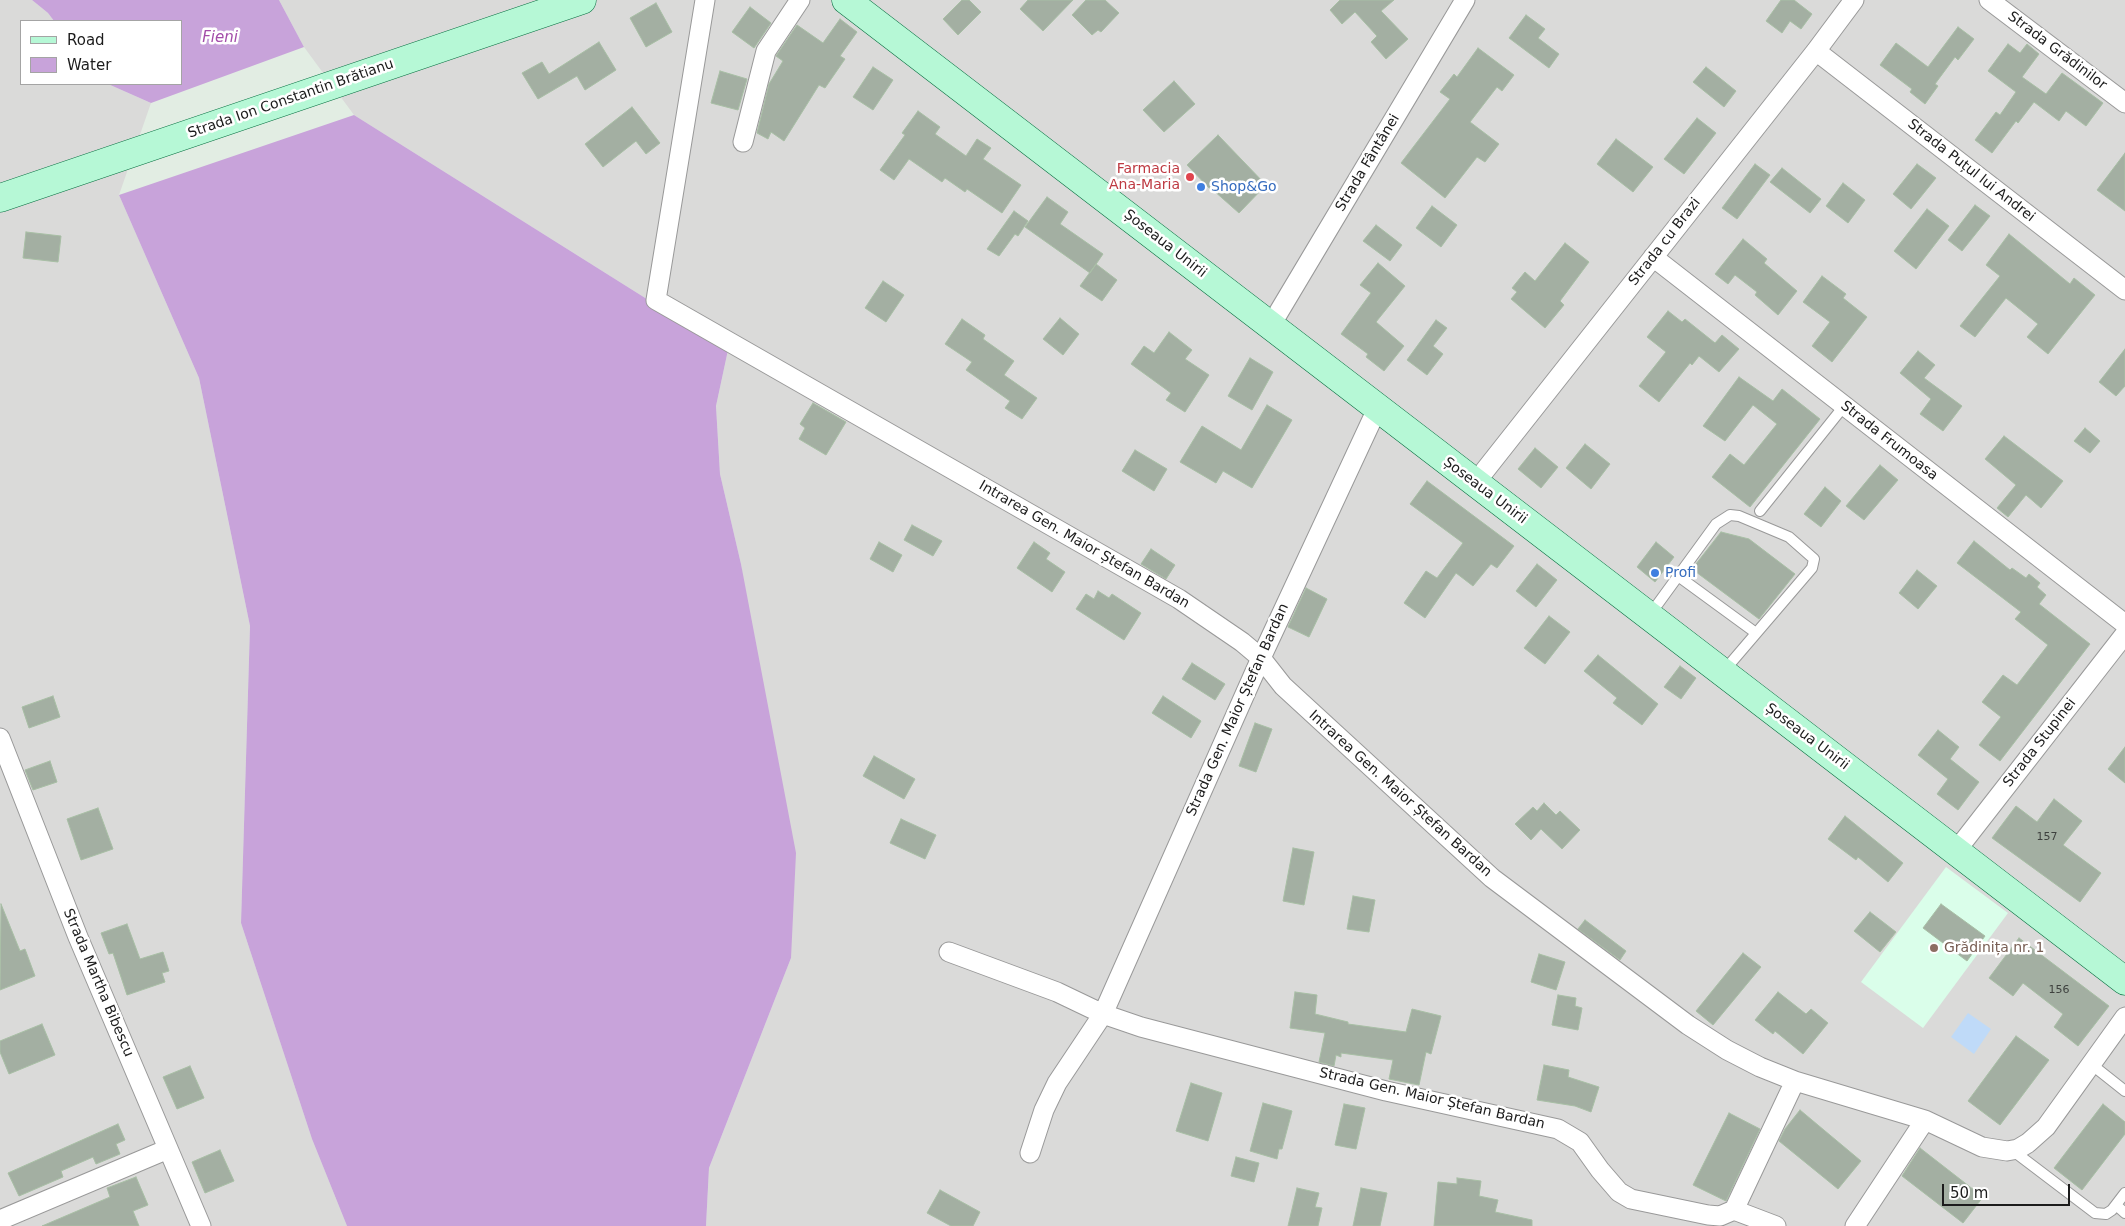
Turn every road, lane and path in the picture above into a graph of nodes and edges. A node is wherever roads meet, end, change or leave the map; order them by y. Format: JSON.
{"nodes":[{"id":1,"x":582,"y":0,"type":"edge"},
{"id":2,"x":705,"y":0,"type":"edge"},
{"id":3,"x":800,"y":0,"type":"edge"},
{"id":4,"x":846,"y":0,"type":"edge"},
{"id":5,"x":1465,"y":0,"type":"edge"},
{"id":6,"x":1854,"y":0,"type":"edge"},
{"id":7,"x":1989,"y":0,"type":"edge"},
{"id":8,"x":1816,"y":51,"type":"junction"},
{"id":9,"x":2125,"y":103,"type":"edge"},
{"id":10,"x":743,"y":142,"type":"dead end"},
{"id":11,"x":0,"y":198,"type":"edge"},
{"id":12,"x":1653,"y":257,"type":"junction"},
{"id":13,"x":2125,"y":290,"type":"edge"},
{"id":14,"x":1271,"y":325,"type":"junction"},
{"id":15,"x":1844,"y":406,"type":"junction"},
{"id":16,"x":1377,"y":408,"type":"junction"},
{"id":17,"x":1475,"y":483,"type":"junction"},
{"id":18,"x":1760,"y":511,"type":"dead end"},
{"id":19,"x":1678,"y":576,"type":"junction"},
{"id":20,"x":1649,"y":616,"type":"junction"},
{"id":21,"x":2125,"y":624,"type":"edge"},
{"id":22,"x":1756,"y":633,"type":"junction"},
{"id":23,"x":2125,"y":634,"type":"edge"},
{"id":24,"x":1261,"y":658,"type":"junction"},
{"id":25,"x":1722,"y":672,"type":"junction"},
{"id":26,"x":0,"y":738,"type":"edge"},
{"id":27,"x":1956,"y":851,"type":"junction"},
{"id":28,"x":950,"y":952,"type":"dead end"},
{"id":29,"x":2125,"y":981,"type":"edge"},
{"id":30,"x":1103,"y":1014,"type":"junction"},
{"id":31,"x":2125,"y":1017,"type":"edge"},
{"id":32,"x":2091,"y":1064,"type":"junction"},
{"id":33,"x":1795,"y":1080,"type":"junction"},
{"id":34,"x":2125,"y":1091,"type":"edge"},
{"id":35,"x":1925,"y":1120,"type":"junction"},
{"id":36,"x":168,"y":1149,"type":"junction"},
{"id":37,"x":2012,"y":1150,"type":"junction"},
{"id":38,"x":1030,"y":1153,"type":"dead end"},
{"id":39,"x":2125,"y":1192,"type":"edge"},
{"id":40,"x":2116,"y":1205,"type":"junction"},
{"id":41,"x":1734,"y":1210,"type":"junction"},
{"id":42,"x":2125,"y":1213,"type":"edge"},
{"id":43,"x":0,"y":1220,"type":"edge"},
{"id":44,"x":201,"y":1226,"type":"edge"},
{"id":45,"x":1776,"y":1226,"type":"edge"},
{"id":46,"x":1855,"y":1226,"type":"edge"}],
"edges":[{"from":1,"to":11,"type":"main road","name":"Strada Ion Constantin Brătianu"},
{"from":2,"to":24,"type":"street","name":"Intrarea Gen. Maior Ștefan Bardan"},
{"from":3,"to":10,"type":"street"},
{"from":4,"to":14,"type":"main road","name":"Șoseaua Unirii"},
{"from":5,"to":14,"type":"street","name":"Strada Fântânei"},
{"from":6,"to":8,"type":"street","name":"Strada cu Brazi"},
{"from":7,"to":9,"type":"street","name":"Strada Grădinilor"},
{"from":8,"to":12,"type":"street","name":"Strada cu Brazi"},
{"from":8,"to":13,"type":"street","name":"Strada Puțul lui Andrei"},
{"from":12,"to":15,"type":"street","name":"Strada Frumoasa"},
{"from":12,"to":17,"type":"street","name":"Strada cu Brazi"},
{"from":14,"to":16,"type":"main road","name":"Șoseaua Unirii"},
{"from":15,"to":18,"type":"lane"},
{"from":15,"to":21,"type":"street","name":"Strada Frumoasa"},
{"from":16,"to":17,"type":"main road","name":"Șoseaua Unirii"},
{"from":16,"to":24,"type":"street","name":"Strada Gen. Maior Ștefan Bardan"},
{"from":17,"to":20,"type":"main road","name":"Șoseaua Unirii"},
{"from":19,"to":20,"type":"lane"},
{"from":19,"to":22,"type":"lane"},
{"from":19,"to":22,"type":"lane"},
{"from":20,"to":25,"type":"main road","name":"Șoseaua Unirii"},
{"from":22,"to":25,"type":"lane"},
{"from":23,"to":27,"type":"street","name":"Strada Stupinei"},
{"from":24,"to":30,"type":"street","name":"Strada Gen. Maior Ștefan Bardan"},
{"from":24,"to":33,"type":"street","name":"Intrarea Gen. Maior Ștefan Bardan"},
{"from":25,"to":27,"type":"main road","name":"Șoseaua Unirii"},
{"from":26,"to":36,"type":"street","name":"Strada Martha Bibescu"},
{"from":27,"to":29,"type":"main road","name":"Șoseaua Unirii"},
{"from":28,"to":30,"type":"street","name":"Strada Gen. Maior Ștefan Bardan"},
{"from":30,"to":38,"type":"street"},
{"from":30,"to":41,"type":"street","name":"Strada Gen. Maior Ștefan Bardan"},
{"from":31,"to":32,"type":"street"},
{"from":32,"to":34,"type":"lane"},
{"from":32,"to":37,"type":"street"},
{"from":33,"to":35,"type":"street","name":"Intrarea Gen. Maior Ștefan Bardan"},
{"from":33,"to":41,"type":"street"},
{"from":35,"to":37,"type":"street","name":"Intrarea Gen. Maior Ștefan Bardan"},
{"from":35,"to":46,"type":"street"},
{"from":36,"to":43,"type":"street"},
{"from":36,"to":44,"type":"street","name":"Strada Martha Bibescu"},
{"from":37,"to":40,"type":"lane"},
{"from":39,"to":40,"type":"lane"},
{"from":40,"to":42,"type":"lane"},
{"from":41,"to":45,"type":"street"}]}
